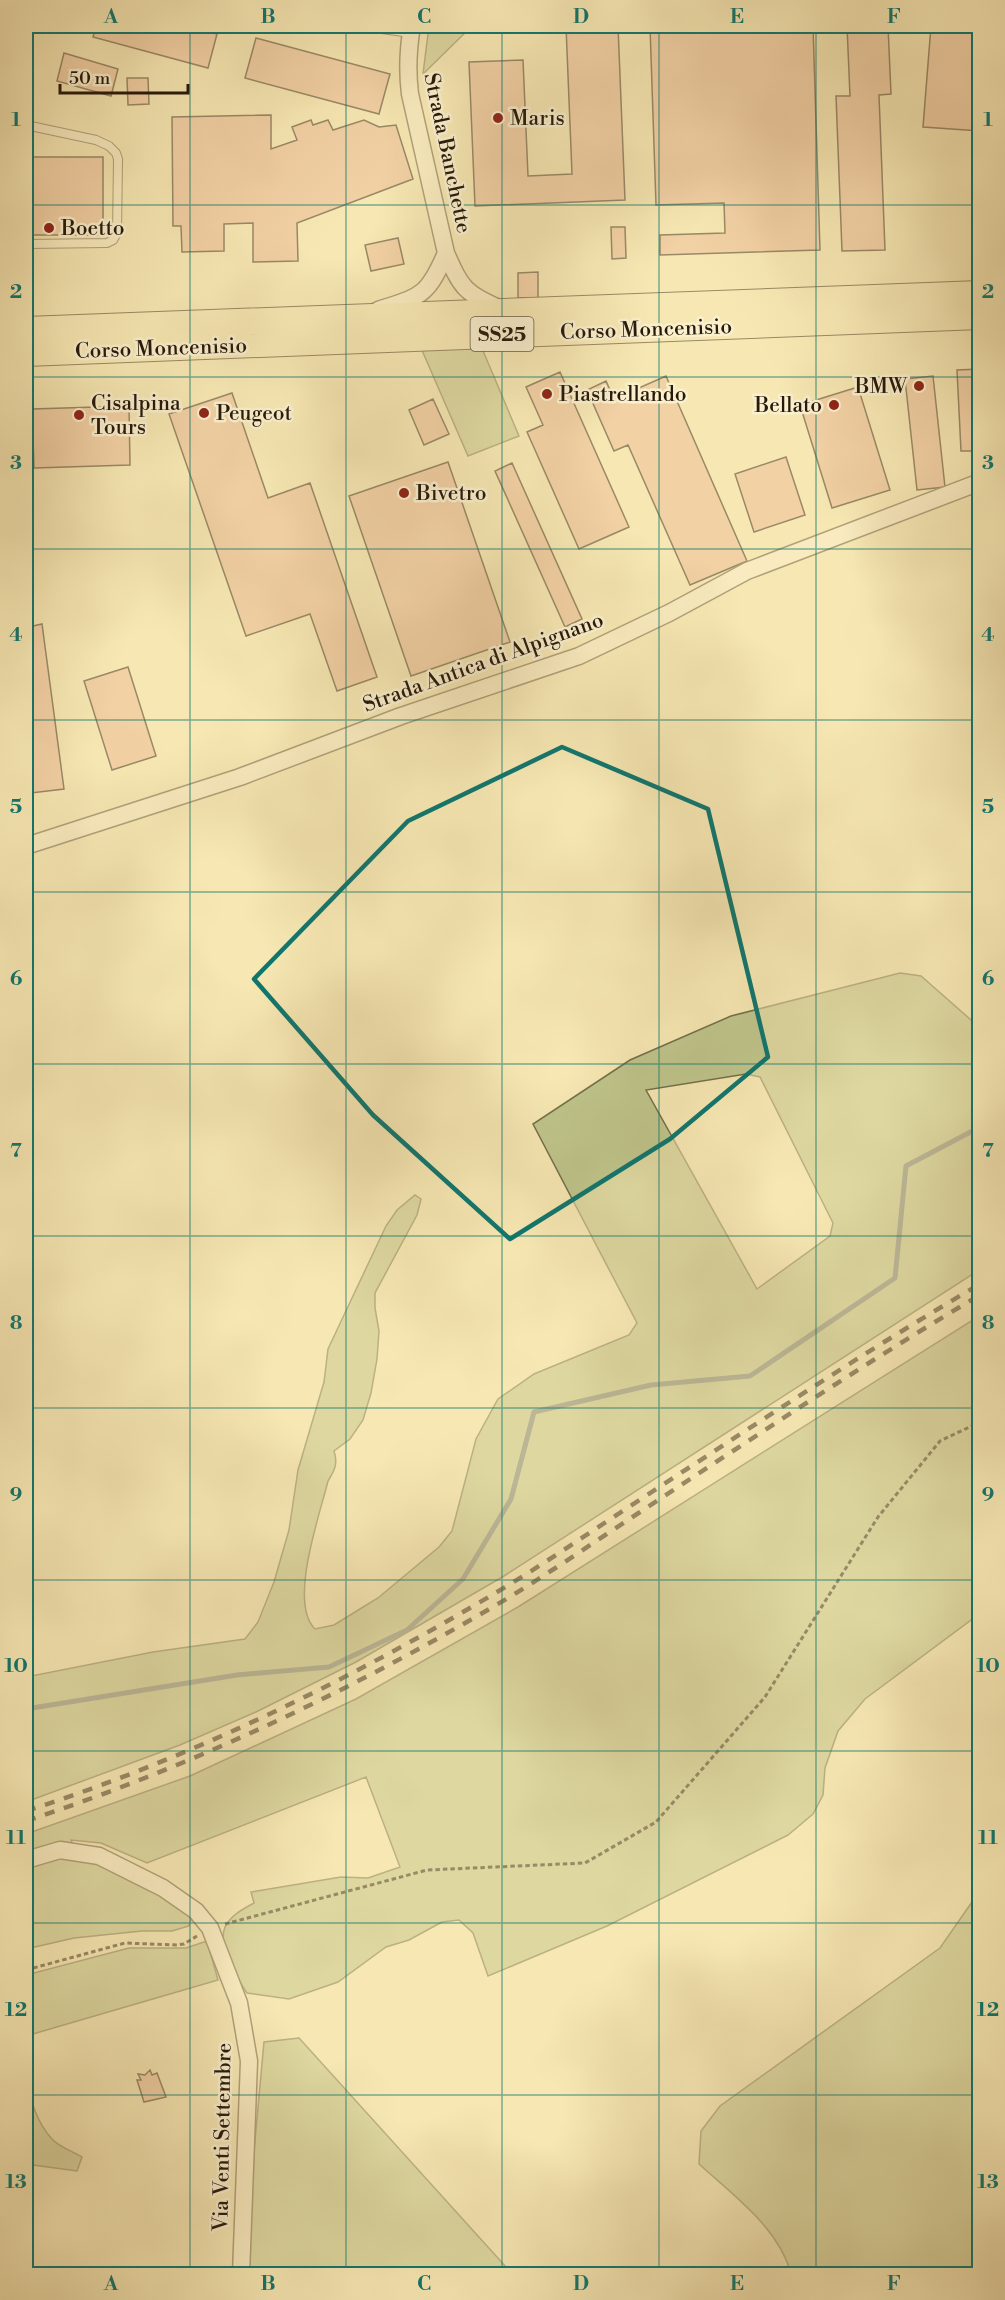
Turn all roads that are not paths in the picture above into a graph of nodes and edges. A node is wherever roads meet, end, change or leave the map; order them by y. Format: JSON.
{"nodes":[{"id":1,"x":360,"y":26,"type":"edge"},
{"id":2,"x":412,"y":29,"type":"edge"},
{"id":3,"x":26,"y":124,"type":"edge"},
{"id":4,"x":26,"y":244,"type":"edge"},
{"id":5,"x":446,"y":253,"type":"junction"},
{"id":6,"x":980,"y":294,"type":"edge"},
{"id":7,"x":508,"y":312,"type":"junction"},
{"id":8,"x":980,"y":316,"type":"edge"},
{"id":9,"x":355,"y":318,"type":"junction"},
{"id":10,"x":26,"y":330,"type":"edge"},
{"id":11,"x":26,"y":353,"type":"edge"},
{"id":12,"x":980,"y":482,"type":"edge"},
{"id":13,"x":26,"y":846,"type":"edge"},
{"id":14,"x":26,"y":1860,"type":"edge"},
{"id":15,"x":241,"y":2274,"type":"edge"}],
"edges":[{"from":1,"to":2,"type":"lane"},
{"from":2,"to":5,"type":"street","name":"Strada Banchette"},
{"from":3,"to":4,"type":"lane"},
{"from":5,"to":7,"type":"street","name":"Strada Banchette"},
{"from":5,"to":9,"type":"street","name":"Strada Banchette"},
{"from":6,"to":7,"type":"main road","name":"Corso Moncenisio","number":"SS25"},
{"from":7,"to":9,"type":"main road","name":"Corso Moncenisio","number":"SS25"},
{"from":8,"to":11,"type":"main road","name":"Corso Moncenisio","number":"SS25"},
{"from":9,"to":10,"type":"main road","name":"Corso Moncenisio","number":"SS25"},
{"from":12,"to":13,"type":"street","name":"Strada Antica di Alpignano"},
{"from":14,"to":15,"type":"street","name":"Via Venti Settembre"}]}
